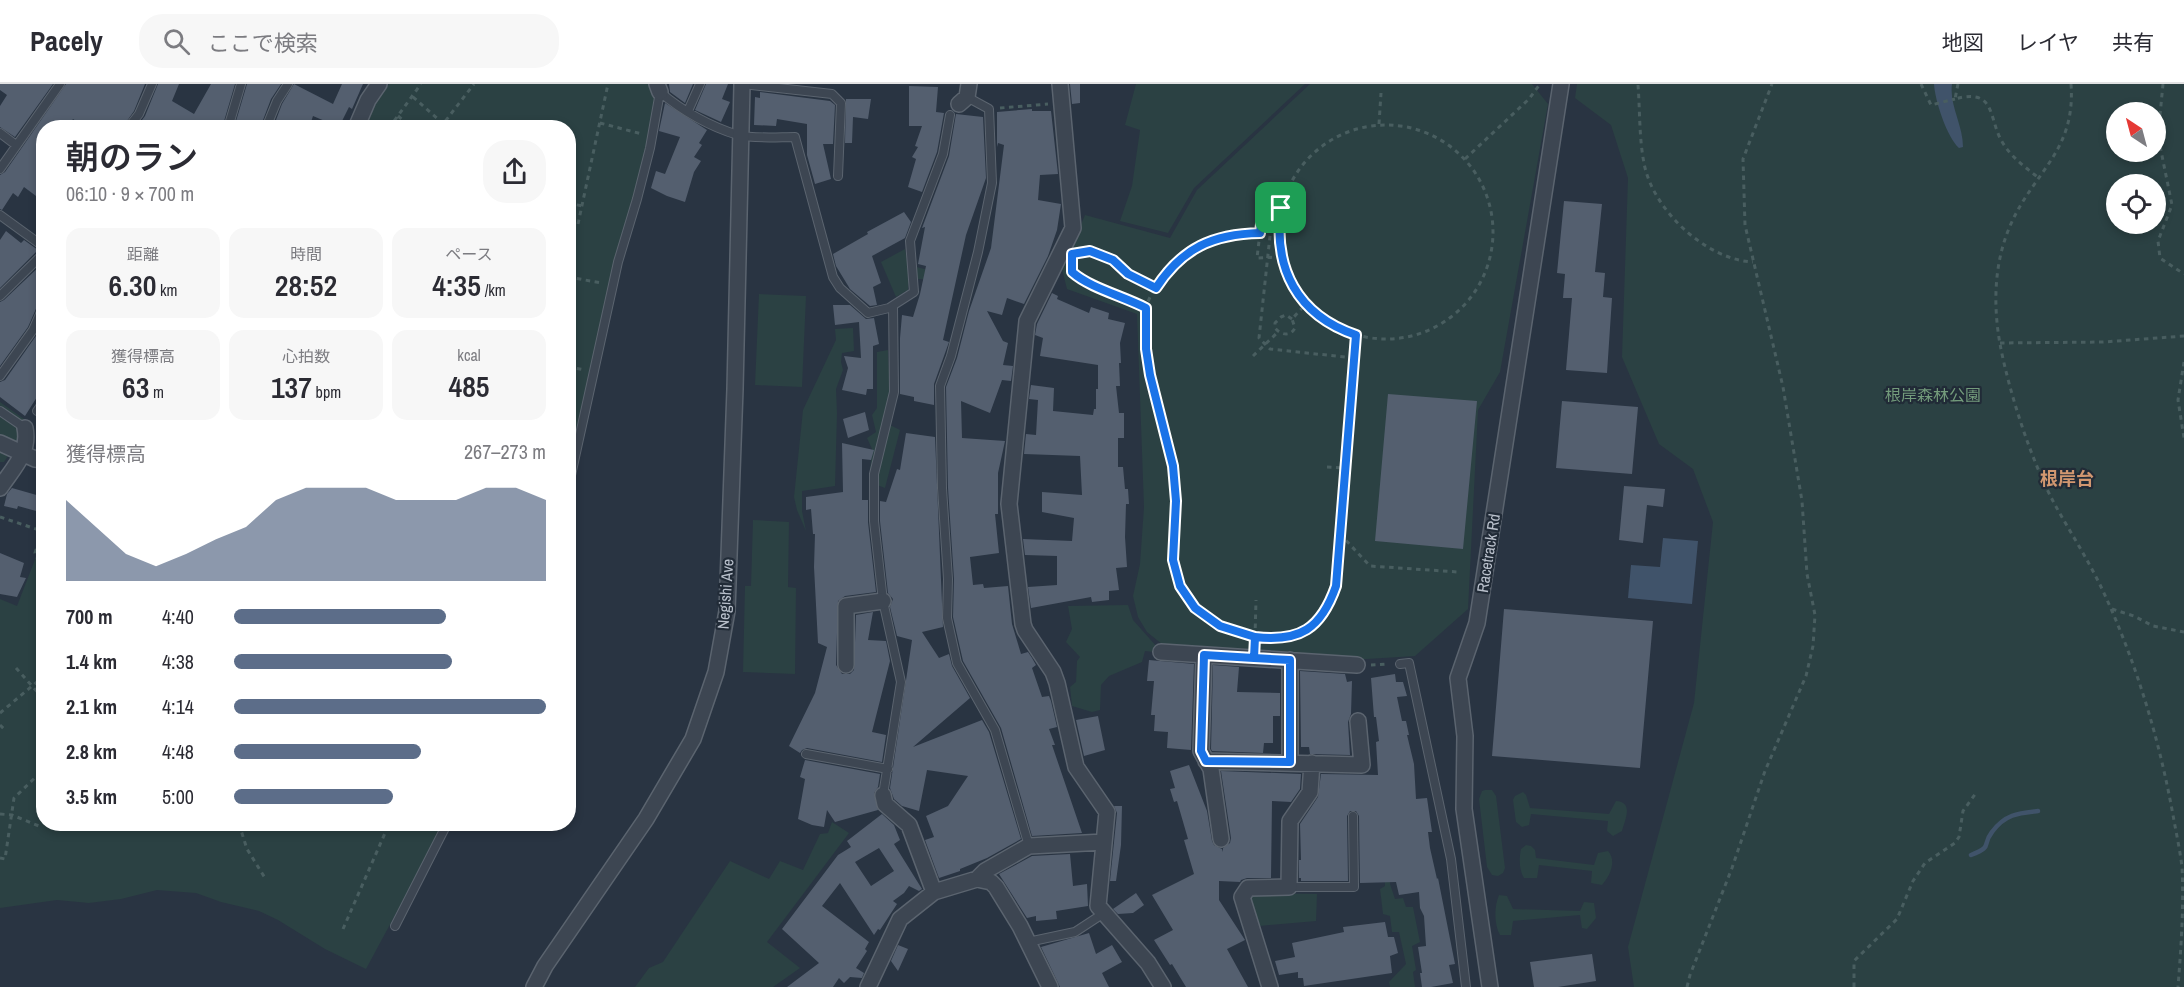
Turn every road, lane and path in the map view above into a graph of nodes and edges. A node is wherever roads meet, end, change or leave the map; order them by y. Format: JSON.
{"nodes":[{"id":1,"x":60,"y":84,"type":"edge"},
{"id":2,"x":152,"y":84,"type":"edge"},
{"id":3,"x":241,"y":84,"type":"edge"},
{"id":4,"x":288,"y":84,"type":"edge"},
{"id":5,"x":379,"y":84,"type":"edge"},
{"id":6,"x":421,"y":84,"type":"edge"},
{"id":7,"x":474,"y":84,"type":"edge"},
{"id":8,"x":608,"y":84,"type":"edge"},
{"id":9,"x":700,"y":84,"type":"edge"},
{"id":10,"x":743,"y":84,"type":"edge"},
{"id":11,"x":1060,"y":84,"type":"edge"},
{"id":12,"x":1540,"y":84,"type":"edge"},
{"id":13,"x":1561,"y":84,"type":"edge"},
{"id":14,"x":1638,"y":84,"type":"edge"},
{"id":15,"x":1772,"y":84,"type":"edge"},
{"id":16,"x":1921,"y":84,"type":"edge"},
{"id":17,"x":1958,"y":84,"type":"edge"},
{"id":18,"x":2070,"y":84,"type":"edge"},
{"id":19,"x":2163,"y":84,"type":"edge"},
{"id":20,"x":659,"y":88,"type":"edge"},
{"id":21,"x":1381,"y":93,"type":"dead end"},
{"id":22,"x":413,"y":96,"type":"junction"},
{"id":23,"x":1955,"y":99,"type":"junction"},
{"id":24,"x":961,"y":100,"type":"edge"},
{"id":25,"x":1061,"y":103,"type":"junction"},
{"id":26,"x":989,"y":109,"type":"junction"},
{"id":27,"x":688,"y":111,"type":"junction"},
{"id":28,"x":398,"y":116,"type":"junction"},
{"id":29,"x":134,"y":120,"type":"edge"},
{"id":30,"x":230,"y":120,"type":"edge"},
{"id":31,"x":270,"y":120,"type":"edge"},
{"id":32,"x":359,"y":120,"type":"edge"},
{"id":33,"x":395,"y":120,"type":"edge"},
{"id":34,"x":403,"y":120,"type":"edge"},
{"id":35,"x":440,"y":120,"type":"edge"},
{"id":36,"x":445,"y":120,"type":"edge"},
{"id":37,"x":600,"y":123,"type":"junction"},
{"id":38,"x":1379,"y":124,"type":"junction"},
{"id":39,"x":0,"y":133,"type":"edge"},
{"id":40,"x":652,"y":138,"type":"junction"},
{"id":41,"x":741,"y":143,"type":"junction"},
{"id":42,"x":16,"y":145,"type":"junction"},
{"id":43,"x":1465,"y":159,"type":"junction"},
{"id":44,"x":0,"y":169,"type":"edge"},
{"id":45,"x":838,"y":176,"type":"dead end"},
{"id":46,"x":2040,"y":179,"type":"junction"},
{"id":47,"x":576,"y":205,"type":"edge"},
{"id":48,"x":582,"y":206,"type":"junction"},
{"id":49,"x":1272,"y":208,"type":"junction"},
{"id":50,"x":1281,"y":208,"type":"junction"},
{"id":51,"x":0,"y":215,"type":"edge"},
{"id":52,"x":578,"y":224,"type":"dead end"},
{"id":53,"x":1260,"y":233,"type":"junction"},
{"id":54,"x":36,"y":241,"type":"edge"},
{"id":55,"x":1067,"y":252,"type":"junction"},
{"id":56,"x":1281,"y":257,"type":"junction"},
{"id":57,"x":1267,"y":258,"type":"junction"},
{"id":58,"x":36,"y":261,"type":"edge"},
{"id":59,"x":1754,"y":262,"type":"junction"},
{"id":60,"x":2184,"y":274,"type":"edge"},
{"id":61,"x":576,"y":278,"type":"edge"},
{"id":62,"x":613,"y":285,"type":"junction"},
{"id":63,"x":1156,"y":288,"type":"junction"},
{"id":64,"x":0,"y":296,"type":"edge"},
{"id":65,"x":1306,"y":304,"type":"junction"},
{"id":66,"x":893,"y":306,"type":"junction"},
{"id":67,"x":1146,"y":308,"type":"junction"},
{"id":68,"x":1292,"y":319,"type":"junction"},
{"id":69,"x":36,"y":323,"type":"edge"},
{"id":70,"x":1278,"y":332,"type":"junction"},
{"id":71,"x":1356,"y":335,"type":"junction"},
{"id":72,"x":2184,"y":336,"type":"edge"},
{"id":73,"x":1266,"y":344,"type":"junction"},
{"id":74,"x":2000,"y":344,"type":"junction"},
{"id":75,"x":1253,"y":356,"type":"dead end"},
{"id":76,"x":1354,"y":358,"type":"junction"},
{"id":77,"x":2184,"y":362,"type":"edge"},
{"id":78,"x":576,"y":368,"type":"edge"},
{"id":79,"x":588,"y":370,"type":"dead end"},
{"id":80,"x":0,"y":376,"type":"edge"},
{"id":81,"x":0,"y":411,"type":"edge"},
{"id":82,"x":25,"y":428,"type":"joint"},
{"id":83,"x":2184,"y":438,"type":"edge"},
{"id":84,"x":0,"y":442,"type":"edge"},
{"id":85,"x":23,"y":453,"type":"junction"},
{"id":86,"x":576,"y":453,"type":"edge"},
{"id":87,"x":36,"y":459,"type":"edge"},
{"id":88,"x":1327,"y":467,"type":"dead end"},
{"id":89,"x":1345,"y":468,"type":"junction"},
{"id":90,"x":0,"y":488,"type":"edge"},
{"id":91,"x":0,"y":517,"type":"edge"},
{"id":92,"x":36,"y":529,"type":"edge"},
{"id":93,"x":1340,"y":534,"type":"junction"},
{"id":94,"x":1458,"y":572,"type":"dead end"},
{"id":95,"x":1256,"y":600,"type":"dead end"},
{"id":96,"x":883,"y":601,"type":"junction"},
{"id":97,"x":2111,"y":609,"type":"junction"},
{"id":98,"x":2184,"y":632,"type":"edge"},
{"id":99,"x":1255,"y":637,"type":"junction"},
{"id":100,"x":1161,"y":652,"type":"dead end"},
{"id":101,"x":1204,"y":655,"type":"junction"},
{"id":102,"x":1254,"y":658,"type":"junction"},
{"id":103,"x":1290,"y":660,"type":"junction"},
{"id":104,"x":1401,"y":664,"type":"joint"},
{"id":105,"x":846,"y":665,"type":"dead end"},
{"id":106,"x":1357,"y":665,"type":"joint"},
{"id":107,"x":16,"y":668,"type":"dead end"},
{"id":108,"x":36,"y":683,"type":"edge"},
{"id":109,"x":32,"y":686,"type":"junction"},
{"id":110,"x":36,"y":690,"type":"edge"},
{"id":111,"x":0,"y":713,"type":"edge"},
{"id":112,"x":1358,"y":721,"type":"dead end"},
{"id":113,"x":0,"y":725,"type":"edge"},
{"id":114,"x":5,"y":730,"type":"dead end"},
{"id":115,"x":806,"y":754,"type":"dead end"},
{"id":116,"x":1206,"y":761,"type":"junction"},
{"id":117,"x":1290,"y":762,"type":"junction"},
{"id":118,"x":1312,"y":763,"type":"junction"},
{"id":119,"x":888,"y":769,"type":"junction"},
{"id":120,"x":36,"y":777,"type":"edge"},
{"id":121,"x":1976,"y":793,"type":"dead end"},
{"id":122,"x":883,"y":795,"type":"joint"},
{"id":123,"x":0,"y":814,"type":"edge"},
{"id":124,"x":12,"y":814,"type":"junction"},
{"id":125,"x":1353,"y":816,"type":"dead end"},
{"id":126,"x":36,"y":825,"type":"edge"},
{"id":127,"x":241,"y":831,"type":"edge"},
{"id":128,"x":386,"y":831,"type":"edge"},
{"id":129,"x":443,"y":831,"type":"edge"},
{"id":130,"x":1221,"y":838,"type":"dead end"},
{"id":131,"x":1104,"y":842,"type":"junction"},
{"id":132,"x":1029,"y":846,"type":"junction"},
{"id":133,"x":0,"y":858,"type":"edge"},
{"id":134,"x":265,"y":878,"type":"dead end"},
{"id":135,"x":977,"y":879,"type":"junction"},
{"id":136,"x":2183,"y":885,"type":"edge"},
{"id":137,"x":1289,"y":887,"type":"junction"},
{"id":138,"x":934,"y":892,"type":"junction"},
{"id":139,"x":1104,"y":913,"type":"junction"},
{"id":140,"x":394,"y":926,"type":"dead end"},
{"id":141,"x":343,"y":929,"type":"dead end"},
{"id":142,"x":1028,"y":942,"type":"junction"},
{"id":143,"x":534,"y":987,"type":"edge"},
{"id":144,"x":868,"y":987,"type":"edge"},
{"id":145,"x":1050,"y":987,"type":"edge"},
{"id":146,"x":1163,"y":987,"type":"edge"},
{"id":147,"x":1270,"y":987,"type":"edge"},
{"id":148,"x":1466,"y":987,"type":"edge"},
{"id":149,"x":1490,"y":987,"type":"edge"},
{"id":150,"x":1688,"y":987,"type":"edge"},
{"id":151,"x":1854,"y":987,"type":"edge"},
{"id":152,"x":2178,"y":987,"type":"edge"}],
"edges":[{"from":1,"to":42,"type":"lane"},
{"from":2,"to":29,"type":"lane"},
{"from":3,"to":30,"type":"lane"},
{"from":4,"to":31,"type":"lane"},
{"from":5,"to":32,"type":"street"},
{"from":6,"to":22,"type":"path"},
{"from":7,"to":36,"type":"path"},
{"from":8,"to":37,"type":"path"},
{"from":9,"to":27,"type":"lane"},
{"from":10,"to":41,"type":"street","name":"Negishi Ave"},
{"from":10,"to":45,"type":"lane"},
{"from":11,"to":25,"type":"street"},
{"from":12,"to":43,"type":"path"},
{"from":13,"to":149,"type":"street","name":"Racetrack Rd"},
{"from":14,"to":59,"type":"path"},
{"from":15,"to":59,"type":"path"},
{"from":16,"to":23,"type":"path"},
{"from":17,"to":23,"type":"path"},
{"from":18,"to":46,"type":"path"},
{"from":19,"to":60,"type":"path"},
{"from":20,"to":27,"type":"lane"},
{"from":20,"to":40,"type":"lane"},
{"from":21,"to":38,"type":"path"},
{"from":22,"to":28,"type":"path"},
{"from":22,"to":35,"type":"path"},
{"from":23,"to":46,"type":"path"},
{"from":24,"to":26,"type":"lane"},
{"from":24,"to":66,"type":"lane"},
{"from":25,"to":26,"type":"path"},
{"from":25,"to":55,"type":"street"},
{"from":26,"to":132,"type":"lane"},
{"from":27,"to":41,"type":"lane"},
{"from":28,"to":33,"type":"path"},
{"from":28,"to":34,"type":"path"},
{"from":37,"to":40,"type":"path"},
{"from":37,"to":48,"type":"path"},
{"from":38,"to":43,"type":"path"},
{"from":38,"to":50,"type":"path"},
{"from":39,"to":42,"type":"lane"},
{"from":40,"to":62,"type":"lane"},
{"from":41,"to":66,"type":"lane"},
{"from":41,"to":143,"type":"street","name":"Negishi Ave"},
{"from":42,"to":44,"type":"lane"},
{"from":43,"to":71,"type":"path"},
{"from":46,"to":74,"type":"path"},
{"from":47,"to":48,"type":"path"},
{"from":48,"to":52,"type":"path"},
{"from":49,"to":50,"type":"path"},
{"from":49,"to":53,"type":"path"},
{"from":49,"to":57,"type":"path"},
{"from":50,"to":56,"type":"path"},
{"from":51,"to":54,"type":"lane"},
{"from":53,"to":57,"type":"path"},
{"from":53,"to":63,"type":"path"},
{"from":55,"to":63,"type":"path"},
{"from":55,"to":67,"type":"path"},
{"from":55,"to":131,"type":"street"},
{"from":56,"to":57,"type":"path"},
{"from":56,"to":65,"type":"path"},
{"from":57,"to":73,"type":"path"},
{"from":58,"to":64,"type":"lane"},
{"from":59,"to":150,"type":"path"},
{"from":61,"to":62,"type":"path"},
{"from":62,"to":86,"type":"lane"},
{"from":63,"to":67,"type":"path"},
{"from":65,"to":68,"type":"path"},
{"from":65,"to":71,"type":"path"},
{"from":66,"to":96,"type":"lane"},
{"from":67,"to":99,"type":"path"},
{"from":68,"to":70,"type":"path"},
{"from":68,"to":70,"type":"path"},
{"from":69,"to":80,"type":"lane"},
{"from":70,"to":73,"type":"path"},
{"from":71,"to":76,"type":"path"},
{"from":72,"to":74,"type":"path"},
{"from":73,"to":75,"type":"path"},
{"from":73,"to":76,"type":"path"},
{"from":74,"to":97,"type":"path"},
{"from":76,"to":89,"type":"path"},
{"from":77,"to":83,"type":"path"},
{"from":78,"to":79,"type":"path"},
{"from":81,"to":82,"type":"lane"},
{"from":82,"to":85,"type":"street"},
{"from":84,"to":85,"type":"street"},
{"from":85,"to":87,"type":"street"},
{"from":85,"to":90,"type":"street"},
{"from":88,"to":89,"type":"path"},
{"from":89,"to":93,"type":"path"},
{"from":91,"to":92,"type":"path"},
{"from":93,"to":94,"type":"path"},
{"from":93,"to":99,"type":"path"},
{"from":95,"to":99,"type":"path"},
{"from":96,"to":105,"type":"street"},
{"from":96,"to":119,"type":"lane"},
{"from":97,"to":98,"type":"path"},
{"from":97,"to":136,"type":"path"},
{"from":99,"to":102,"type":"path"},
{"from":100,"to":101,"type":"street"},
{"from":101,"to":102,"type":"street"},
{"from":101,"to":116,"type":"street"},
{"from":102,"to":103,"type":"street"},
{"from":103,"to":106,"type":"street"},
{"from":103,"to":117,"type":"street"},
{"from":104,"to":106,"type":"path"},
{"from":104,"to":148,"type":"lane"},
{"from":107,"to":109,"type":"path"},
{"from":108,"to":109,"type":"path"},
{"from":109,"to":110,"type":"path"},
{"from":109,"to":111,"type":"path"},
{"from":112,"to":118,"type":"street"},
{"from":113,"to":114,"type":"path"},
{"from":115,"to":119,"type":"lane"},
{"from":116,"to":117,"type":"street"},
{"from":116,"to":130,"type":"street"},
{"from":117,"to":118,"type":"street"},
{"from":118,"to":137,"type":"street"},
{"from":119,"to":122,"type":"lane"},
{"from":120,"to":124,"type":"path"},
{"from":121,"to":151,"type":"path"},
{"from":122,"to":138,"type":"street"},
{"from":123,"to":124,"type":"path"},
{"from":124,"to":126,"type":"path"},
{"from":124,"to":133,"type":"path"},
{"from":125,"to":137,"type":"lane"},
{"from":127,"to":134,"type":"path"},
{"from":128,"to":141,"type":"path"},
{"from":129,"to":140,"type":"lane"},
{"from":131,"to":132,"type":"street"},
{"from":131,"to":139,"type":"street"},
{"from":132,"to":135,"type":"street"},
{"from":135,"to":138,"type":"street"},
{"from":135,"to":142,"type":"street"},
{"from":136,"to":152,"type":"path"},
{"from":137,"to":147,"type":"street"},
{"from":138,"to":144,"type":"street"},
{"from":139,"to":142,"type":"lane"},
{"from":139,"to":146,"type":"street"},
{"from":142,"to":145,"type":"street"}]}
